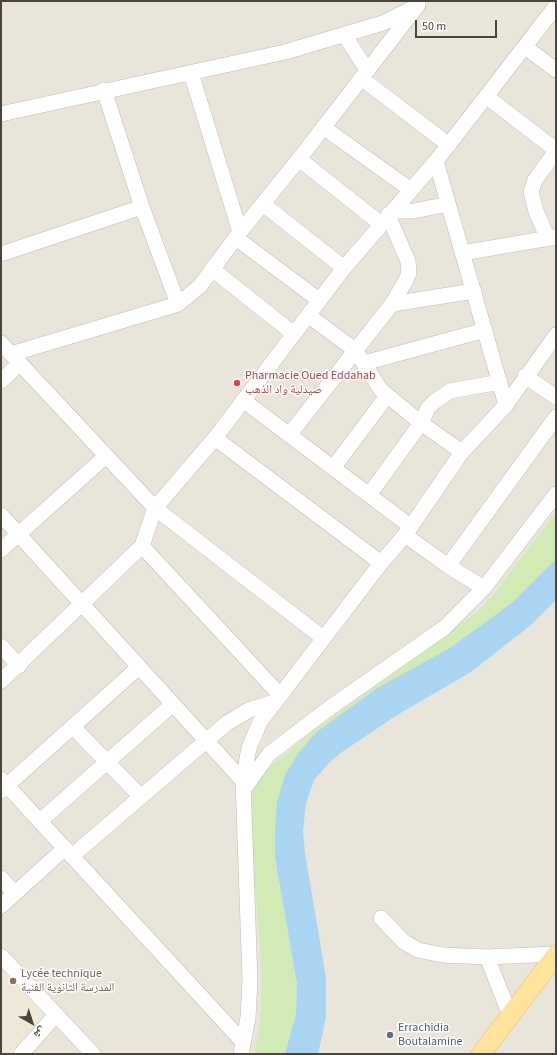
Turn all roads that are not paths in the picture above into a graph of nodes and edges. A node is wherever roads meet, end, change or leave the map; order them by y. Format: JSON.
{"nodes":[{"id":1,"x":421,"y":3,"type":"edge"},
{"id":2,"x":556,"y":6,"type":"edge"},
{"id":3,"x":345,"y":36,"type":"junction"},
{"id":4,"x":525,"y":47,"type":"junction"},
{"id":5,"x":556,"y":70,"type":"edge"},
{"id":6,"x":191,"y":73,"type":"junction"},
{"id":7,"x":364,"y":74,"type":"junction"},
{"id":8,"x":104,"y":90,"type":"junction"},
{"id":9,"x":487,"y":97,"type":"junction"},
{"id":10,"x":1,"y":114,"type":"edge"},
{"id":11,"x":323,"y":127,"type":"junction"},
{"id":12,"x":449,"y":145,"type":"junction"},
{"id":13,"x":556,"y":150,"type":"edge"},
{"id":14,"x":299,"y":160,"type":"junction"},
{"id":15,"x":436,"y":161,"type":"junction"},
{"id":16,"x":411,"y":190,"type":"junction"},
{"id":17,"x":263,"y":204,"type":"junction"},
{"id":18,"x":448,"y":204,"type":"junction"},
{"id":19,"x":142,"y":207,"type":"junction"},
{"id":20,"x":387,"y":217,"type":"junction"},
{"id":21,"x":238,"y":235,"type":"junction"},
{"id":22,"x":552,"y":237,"type":"edge"},
{"id":23,"x":462,"y":253,"type":"junction"},
{"id":24,"x":1,"y":254,"type":"edge"},
{"id":25,"x":344,"y":268,"type":"junction"},
{"id":26,"x":212,"y":269,"type":"junction"},
{"id":27,"x":474,"y":291,"type":"junction"},
{"id":28,"x":319,"y":300,"type":"junction"},
{"id":29,"x":178,"y":304,"type":"junction"},
{"id":30,"x":392,"y":304,"type":"junction"},
{"id":31,"x":309,"y":316,"type":"junction"},
{"id":32,"x":485,"y":330,"type":"junction"},
{"id":33,"x":294,"y":334,"type":"junction"},
{"id":34,"x":556,"y":335,"type":"edge"},
{"id":35,"x":1,"y":343,"type":"edge"},
{"id":36,"x":355,"y":350,"type":"junction"},
{"id":37,"x":16,"y":359,"type":"junction"},
{"id":38,"x":364,"y":363,"type":"junction"},
{"id":39,"x":525,"y":376,"type":"junction"},
{"id":40,"x":1,"y":381,"type":"edge"},
{"id":41,"x":500,"y":382,"type":"junction"},
{"id":42,"x":387,"y":396,"type":"junction"},
{"id":43,"x":556,"y":397,"type":"edge"},
{"id":44,"x":243,"y":400,"type":"junction"},
{"id":45,"x":506,"y":405,"type":"junction"},
{"id":46,"x":556,"y":417,"type":"edge"},
{"id":47,"x":421,"y":423,"type":"junction"},
{"id":48,"x":289,"y":435,"type":"junction"},
{"id":49,"x":215,"y":438,"type":"junction"},
{"id":50,"x":462,"y":452,"type":"junction"},
{"id":51,"x":106,"y":456,"type":"junction"},
{"id":52,"x":333,"y":468,"type":"junction"},
{"id":53,"x":556,"y":494,"type":"edge"},
{"id":54,"x":369,"y":495,"type":"junction"},
{"id":55,"x":155,"y":508,"type":"junction"},
{"id":56,"x":1,"y":515,"type":"edge"},
{"id":57,"x":408,"y":531,"type":"junction"},
{"id":58,"x":18,"y":534,"type":"junction"},
{"id":59,"x":142,"y":546,"type":"junction"},
{"id":60,"x":1,"y":550,"type":"edge"},
{"id":61,"x":381,"y":563,"type":"junction"},
{"id":62,"x":448,"y":566,"type":"junction"},
{"id":63,"x":484,"y":588,"type":"junction"},
{"id":64,"x":82,"y":605,"type":"junction"},
{"id":65,"x":323,"y":638,"type":"junction"},
{"id":66,"x":1,"y":646,"type":"edge"},
{"id":67,"x":19,"y":666,"type":"junction"},
{"id":68,"x":139,"y":667,"type":"junction"},
{"id":69,"x":1,"y":681,"type":"edge"},
{"id":70,"x":276,"y":698,"type":"junction"},
{"id":71,"x":173,"y":704,"type":"junction"},
{"id":72,"x":73,"y":727,"type":"junction"},
{"id":73,"x":206,"y":740,"type":"junction"},
{"id":74,"x":107,"y":762,"type":"junction"},
{"id":75,"x":3,"y":785,"type":"edge"},
{"id":76,"x":244,"y":785,"type":"junction"},
{"id":77,"x":141,"y":798,"type":"junction"},
{"id":78,"x":40,"y":822,"type":"junction"},
{"id":79,"x":68,"y":852,"type":"junction"},
{"id":80,"x":1,"y":878,"type":"edge"},
{"id":81,"x":14,"y":893,"type":"junction"},
{"id":82,"x":1,"y":906,"type":"edge"},
{"id":83,"x":381,"y":918,"type":"dead end"},
{"id":84,"x":556,"y":955,"type":"edge"},
{"id":85,"x":1,"y":956,"type":"edge"},
{"id":86,"x":487,"y":957,"type":"junction"},
{"id":87,"x":56,"y":1015,"type":"junction"},
{"id":88,"x":510,"y":1015,"type":"junction"},
{"id":89,"x":242,"y":1048,"type":"edge"},
{"id":90,"x":21,"y":1054,"type":"edge"},
{"id":91,"x":93,"y":1054,"type":"edge"},
{"id":92,"x":481,"y":1054,"type":"edge"}],
"edges":[{"from":1,"to":3,"type":"street"},
{"from":1,"to":7,"type":"street"},
{"from":2,"to":4,"type":"street"},
{"from":3,"to":6,"type":"street"},
{"from":3,"to":7,"type":"street"},
{"from":4,"to":5,"type":"street"},
{"from":4,"to":9,"type":"street"},
{"from":6,"to":8,"type":"street"},
{"from":6,"to":21,"type":"street"},
{"from":7,"to":11,"type":"street"},
{"from":7,"to":12,"type":"street"},
{"from":8,"to":10,"type":"street"},
{"from":8,"to":19,"type":"street"},
{"from":9,"to":12,"type":"street"},
{"from":9,"to":13,"type":"street"},
{"from":11,"to":14,"type":"street"},
{"from":11,"to":16,"type":"street"},
{"from":12,"to":15,"type":"street"},
{"from":13,"to":22,"type":"street"},
{"from":14,"to":17,"type":"street"},
{"from":14,"to":20,"type":"street"},
{"from":15,"to":16,"type":"street"},
{"from":15,"to":18,"type":"street"},
{"from":16,"to":20,"type":"street"},
{"from":17,"to":21,"type":"street"},
{"from":17,"to":25,"type":"street"},
{"from":18,"to":20,"type":"street"},
{"from":18,"to":23,"type":"street"},
{"from":19,"to":24,"type":"street"},
{"from":19,"to":29,"type":"street"},
{"from":20,"to":25,"type":"street"},
{"from":20,"to":30,"type":"street"},
{"from":21,"to":26,"type":"street"},
{"from":21,"to":28,"type":"street"},
{"from":22,"to":23,"type":"street"},
{"from":23,"to":27,"type":"street"},
{"from":25,"to":28,"type":"street"},
{"from":26,"to":29,"type":"street"},
{"from":26,"to":33,"type":"street"},
{"from":27,"to":30,"type":"street"},
{"from":27,"to":32,"type":"street"},
{"from":28,"to":31,"type":"street"},
{"from":29,"to":37,"type":"street"},
{"from":30,"to":36,"type":"street"},
{"from":31,"to":33,"type":"street"},
{"from":31,"to":36,"type":"street"},
{"from":32,"to":38,"type":"street"},
{"from":32,"to":41,"type":"street"},
{"from":33,"to":44,"type":"street"},
{"from":34,"to":39,"type":"street"},
{"from":35,"to":37,"type":"street"},
{"from":36,"to":38,"type":"street"},
{"from":36,"to":48,"type":"street"},
{"from":37,"to":40,"type":"street"},
{"from":37,"to":51,"type":"street"},
{"from":38,"to":42,"type":"street"},
{"from":39,"to":43,"type":"street"},
{"from":39,"to":45,"type":"street"},
{"from":41,"to":45,"type":"street"},
{"from":41,"to":47,"type":"street"},
{"from":42,"to":47,"type":"street"},
{"from":42,"to":52,"type":"street"},
{"from":44,"to":48,"type":"street"},
{"from":44,"to":49,"type":"street"},
{"from":45,"to":50,"type":"street"},
{"from":46,"to":62,"type":"street"},
{"from":47,"to":50,"type":"street"},
{"from":47,"to":54,"type":"street"},
{"from":48,"to":52,"type":"street"},
{"from":49,"to":55,"type":"street"},
{"from":49,"to":61,"type":"street"},
{"from":50,"to":57,"type":"street"},
{"from":51,"to":55,"type":"street"},
{"from":51,"to":58,"type":"street"},
{"from":52,"to":54,"type":"street"},
{"from":53,"to":63,"type":"street"},
{"from":54,"to":57,"type":"street"},
{"from":55,"to":59,"type":"street"},
{"from":55,"to":65,"type":"street"},
{"from":56,"to":58,"type":"street"},
{"from":57,"to":61,"type":"street"},
{"from":57,"to":62,"type":"street"},
{"from":58,"to":60,"type":"street"},
{"from":58,"to":64,"type":"street"},
{"from":59,"to":64,"type":"street"},
{"from":59,"to":70,"type":"street"},
{"from":61,"to":65,"type":"street"},
{"from":62,"to":63,"type":"street"},
{"from":63,"to":76,"type":"street"},
{"from":64,"to":67,"type":"street"},
{"from":64,"to":68,"type":"street"},
{"from":65,"to":70,"type":"street"},
{"from":66,"to":67,"type":"street"},
{"from":67,"to":69,"type":"street"},
{"from":68,"to":71,"type":"street"},
{"from":68,"to":72,"type":"street"},
{"from":70,"to":73,"type":"street"},
{"from":70,"to":76,"type":"street"},
{"from":71,"to":73,"type":"street"},
{"from":71,"to":74,"type":"street"},
{"from":72,"to":74,"type":"street"},
{"from":72,"to":75,"type":"street"},
{"from":73,"to":76,"type":"street"},
{"from":73,"to":77,"type":"street"},
{"from":74,"to":77,"type":"street"},
{"from":74,"to":78,"type":"street"},
{"from":75,"to":78,"type":"street"},
{"from":76,"to":89,"type":"street"},
{"from":77,"to":79,"type":"street"},
{"from":78,"to":79,"type":"street"},
{"from":79,"to":81,"type":"street"},
{"from":79,"to":89,"type":"street"},
{"from":80,"to":81,"type":"street"},
{"from":81,"to":82,"type":"street"},
{"from":83,"to":86,"type":"street"},
{"from":84,"to":86,"type":"street"},
{"from":84,"to":88,"type":"main road"},
{"from":85,"to":87,"type":"street"},
{"from":86,"to":88,"type":"street"},
{"from":87,"to":90,"type":"street"},
{"from":87,"to":91,"type":"street"},
{"from":88,"to":92,"type":"main road"}]}
